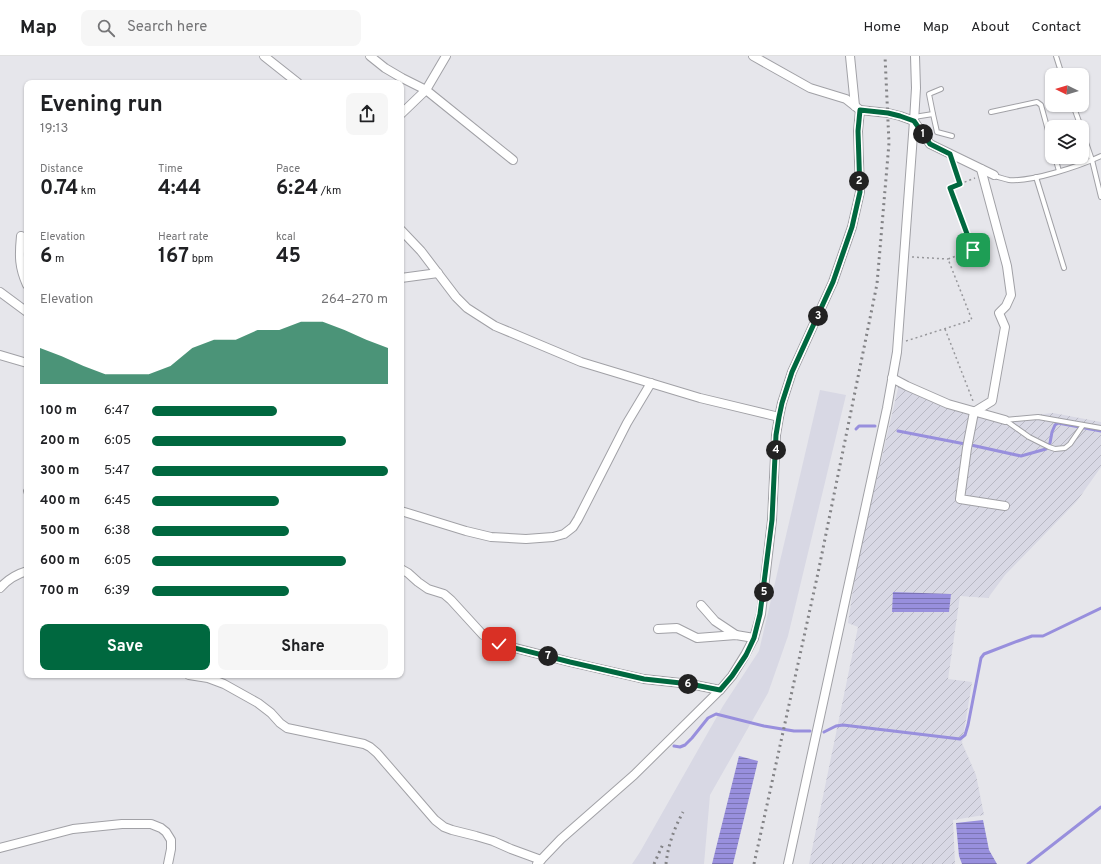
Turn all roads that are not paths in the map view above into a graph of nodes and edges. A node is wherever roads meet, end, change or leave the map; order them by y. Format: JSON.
{"nodes":[{"id":1,"x":264,"y":56,"type":"edge"},
{"id":2,"x":370,"y":56,"type":"edge"},
{"id":3,"x":446,"y":56,"type":"edge"},
{"id":4,"x":753,"y":56,"type":"edge"},
{"id":5,"x":850,"y":56,"type":"edge"},
{"id":6,"x":915,"y":56,"type":"edge"},
{"id":7,"x":1056,"y":56,"type":"edge"},
{"id":8,"x":1060,"y":68,"type":"edge"},
{"id":9,"x":294,"y":80,"type":"edge"},
{"id":10,"x":941,"y":89,"type":"dead end"},
{"id":11,"x":426,"y":90,"type":"junction"},
{"id":12,"x":858,"y":108,"type":"junction"},
{"id":13,"x":404,"y":111,"type":"edge"},
{"id":14,"x":991,"y":112,"type":"dead end"},
{"id":15,"x":933,"y":114,"type":"junction"},
{"id":16,"x":914,"y":119,"type":"junction"},
{"id":17,"x":1045,"y":120,"type":"edge"},
{"id":18,"x":952,"y":136,"type":"dead end"},
{"id":19,"x":1089,"y":151,"type":"edge"},
{"id":20,"x":1101,"y":156,"type":"edge"},
{"id":21,"x":513,"y":160,"type":"dead end"},
{"id":22,"x":1092,"y":160,"type":"junction"},
{"id":23,"x":1058,"y":164,"type":"edge"},
{"id":24,"x":1060,"y":171,"type":"junction"},
{"id":25,"x":981,"y":172,"type":"junction"},
{"id":26,"x":994,"y":176,"type":"joint"},
{"id":27,"x":1036,"y":177,"type":"junction"},
{"id":28,"x":1101,"y":197,"type":"edge"},
{"id":29,"x":404,"y":233,"type":"edge"},
{"id":30,"x":21,"y":236,"type":"dead end"},
{"id":31,"x":1064,"y":268,"type":"dead end"},
{"id":32,"x":438,"y":273,"type":"junction"},
{"id":33,"x":24,"y":278,"type":"edge"},
{"id":34,"x":404,"y":278,"type":"edge"},
{"id":35,"x":0,"y":292,"type":"edge"},
{"id":36,"x":24,"y":310,"type":"edge"},
{"id":37,"x":0,"y":355,"type":"edge"},
{"id":38,"x":24,"y":362,"type":"edge"},
{"id":39,"x":892,"y":378,"type":"junction"},
{"id":40,"x":651,"y":383,"type":"junction"},
{"id":41,"x":976,"y":411,"type":"junction"},
{"id":42,"x":779,"y":417,"type":"junction"},
{"id":43,"x":1005,"y":420,"type":"junction"},
{"id":44,"x":1083,"y":425,"type":"junction"},
{"id":45,"x":1101,"y":428,"type":"edge"},
{"id":46,"x":1005,"y":506,"type":"dead end"},
{"id":47,"x":404,"y":512,"type":"edge"},
{"id":48,"x":404,"y":570,"type":"edge"},
{"id":49,"x":24,"y":572,"type":"edge"},
{"id":50,"x":0,"y":588,"type":"edge"},
{"id":51,"x":701,"y":605,"type":"dead end"},
{"id":52,"x":658,"y":629,"type":"dead end"},
{"id":53,"x":736,"y":635,"type":"junction"},
{"id":54,"x":754,"y":638,"type":"junction"},
{"id":55,"x":208,"y":678,"type":"edge"},
{"id":56,"x":720,"y":690,"type":"junction"},
{"id":57,"x":0,"y":848,"type":"edge"},
{"id":58,"x":539,"y":862,"type":"edge"},
{"id":59,"x":168,"y":864,"type":"edge"},
{"id":60,"x":788,"y":864,"type":"edge"}],
"edges":[{"from":1,"to":9,"type":"street"},
{"from":2,"to":11,"type":"street"},
{"from":3,"to":11,"type":"street"},
{"from":4,"to":12,"type":"street"},
{"from":5,"to":12,"type":"street"},
{"from":6,"to":16,"type":"street"},
{"from":7,"to":8,"type":"lane"},
{"from":10,"to":15,"type":"lane"},
{"from":11,"to":13,"type":"street"},
{"from":11,"to":21,"type":"street"},
{"from":12,"to":16,"type":"street"},
{"from":12,"to":42,"type":"street"},
{"from":14,"to":17,"type":"lane"},
{"from":15,"to":16,"type":"lane"},
{"from":15,"to":18,"type":"lane"},
{"from":16,"to":25,"type":"street"},
{"from":16,"to":39,"type":"street"},
{"from":19,"to":22,"type":"lane"},
{"from":20,"to":22,"type":"lane"},
{"from":22,"to":24,"type":"lane"},
{"from":22,"to":28,"type":"lane"},
{"from":23,"to":24,"type":"lane"},
{"from":24,"to":27,"type":"lane"},
{"from":25,"to":26,"type":"street"},
{"from":25,"to":41,"type":"street"},
{"from":26,"to":27,"type":"lane"},
{"from":27,"to":31,"type":"lane"},
{"from":29,"to":32,"type":"street"},
{"from":30,"to":33,"type":"street"},
{"from":32,"to":34,"type":"street"},
{"from":32,"to":40,"type":"street"},
{"from":35,"to":36,"type":"street"},
{"from":37,"to":38,"type":"street"},
{"from":39,"to":41,"type":"street"},
{"from":39,"to":60,"type":"street"},
{"from":40,"to":42,"type":"street"},
{"from":40,"to":47,"type":"street"},
{"from":41,"to":43,"type":"street"},
{"from":41,"to":46,"type":"street"},
{"from":42,"to":54,"type":"street"},
{"from":43,"to":44,"type":"lane"},
{"from":43,"to":44,"type":"lane"},
{"from":44,"to":45,"type":"lane"},
{"from":48,"to":56,"type":"street"},
{"from":49,"to":50,"type":"street"},
{"from":51,"to":53,"type":"street"},
{"from":52,"to":53,"type":"street"},
{"from":53,"to":54,"type":"street"},
{"from":54,"to":56,"type":"street"},
{"from":55,"to":58,"type":"street"},
{"from":56,"to":58,"type":"street"},
{"from":57,"to":59,"type":"street"}]}
